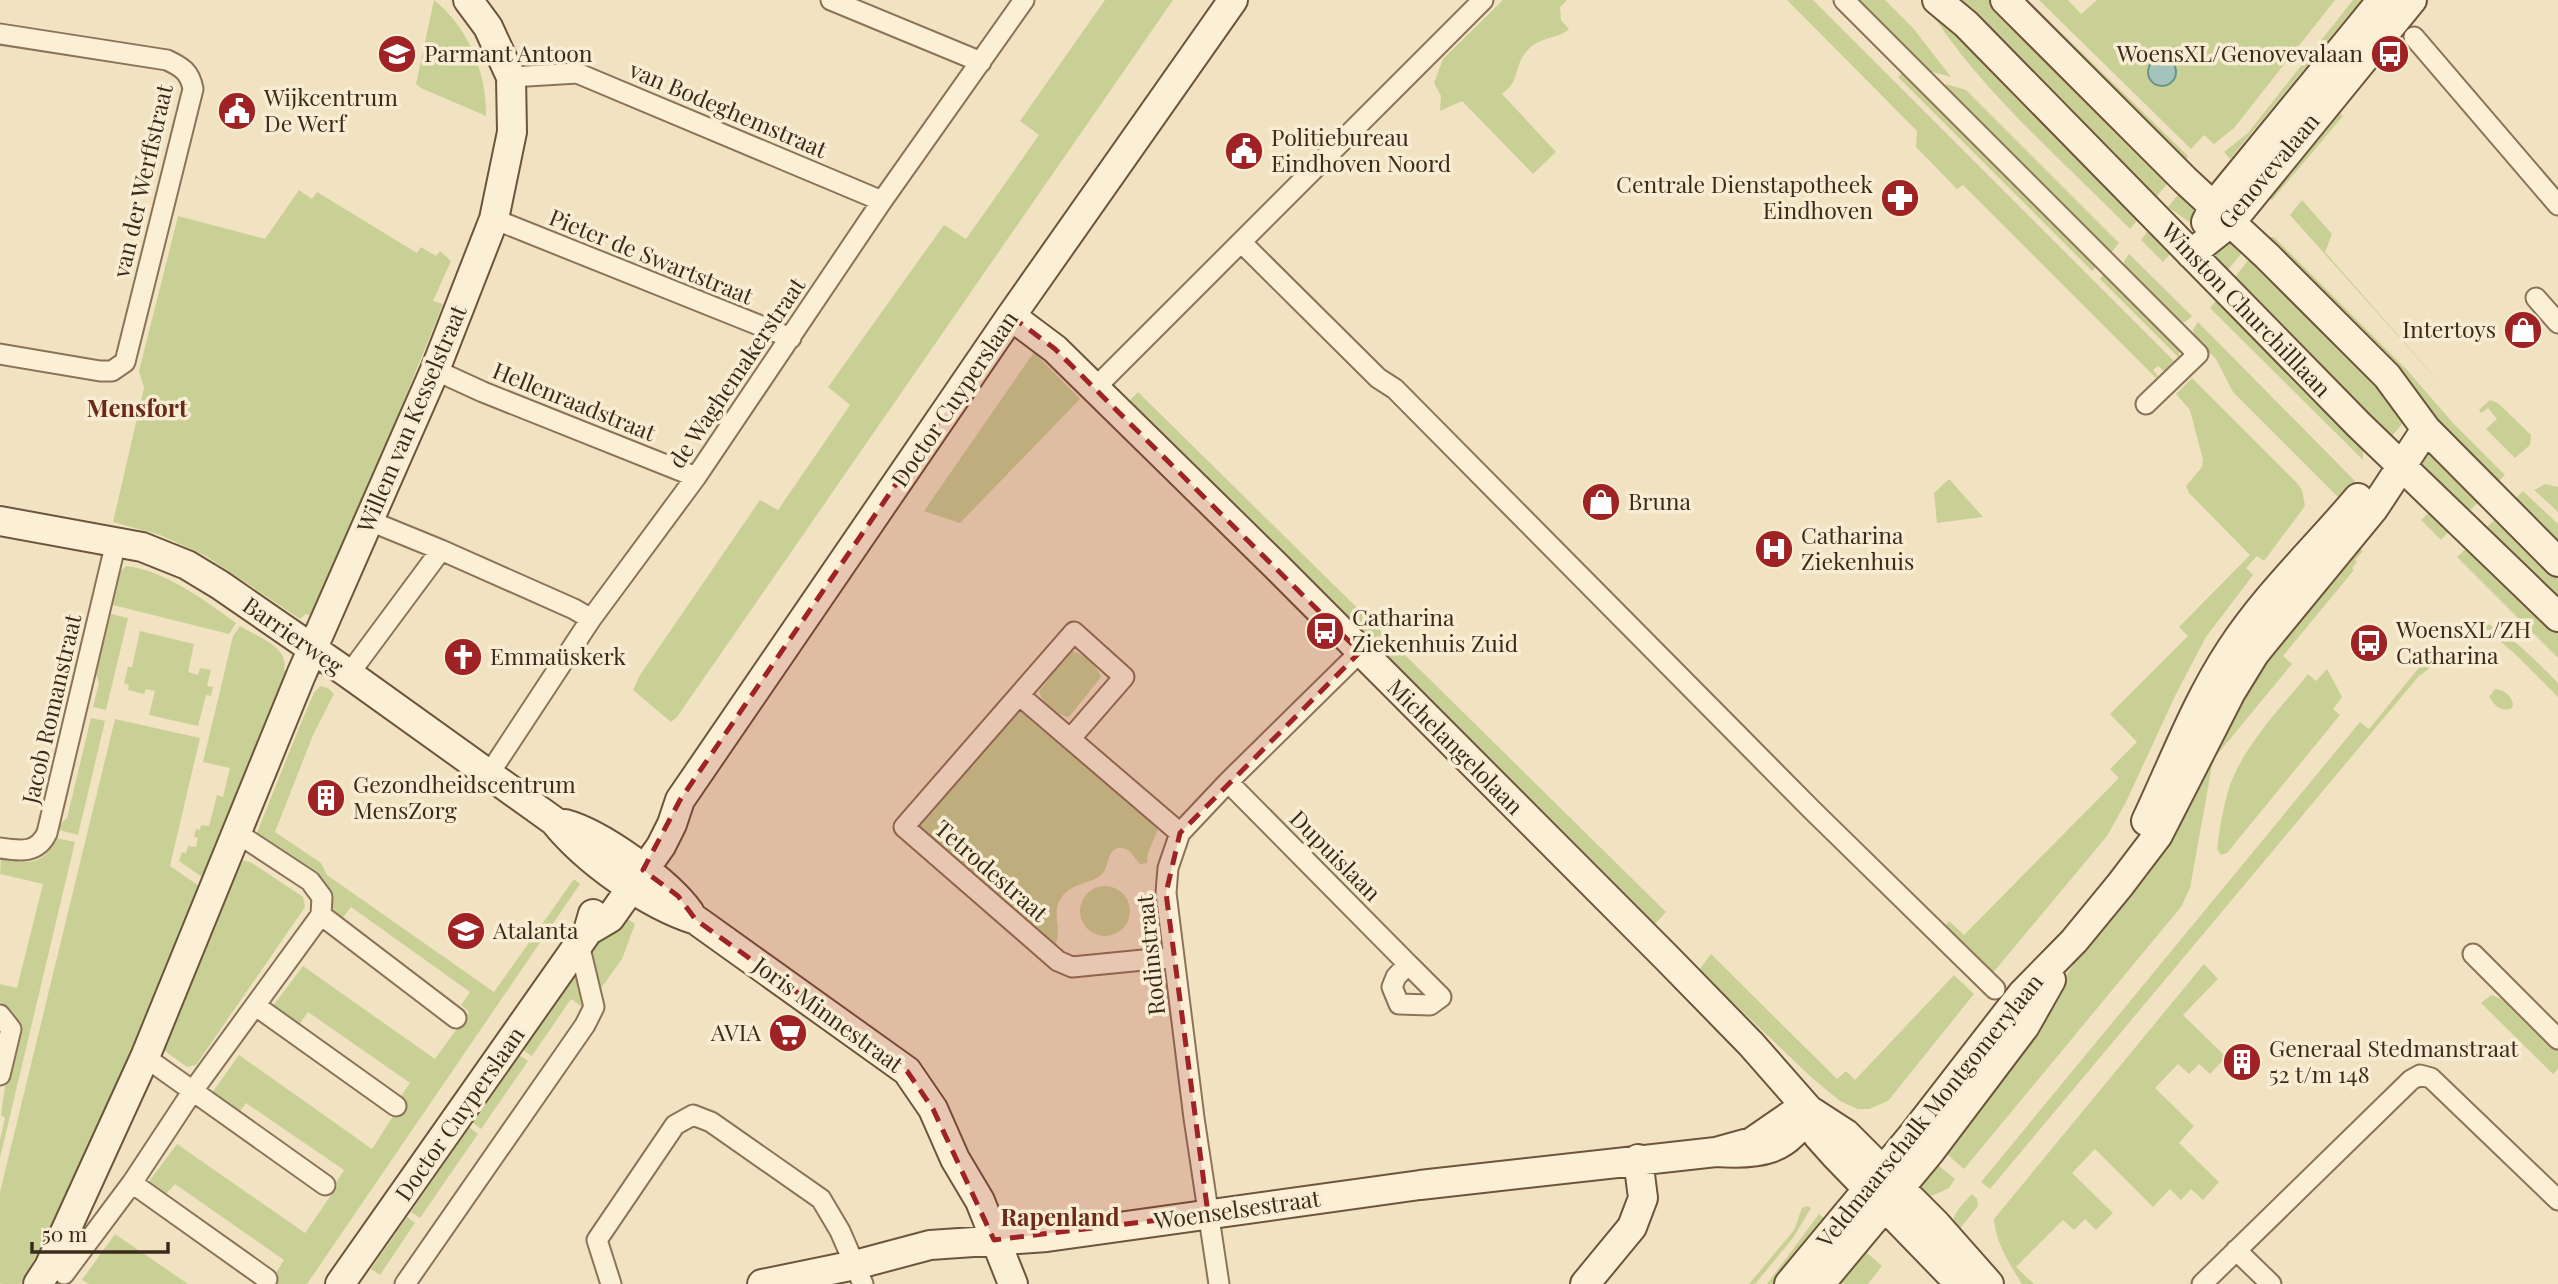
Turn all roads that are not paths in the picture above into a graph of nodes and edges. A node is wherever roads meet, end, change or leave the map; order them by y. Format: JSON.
{"nodes":[{"id":1,"x":468,"y":0,"type":"edge"},
{"id":2,"x":831,"y":0,"type":"edge"},
{"id":3,"x":1024,"y":0,"type":"edge"},
{"id":4,"x":1233,"y":0,"type":"edge"},
{"id":5,"x":1483,"y":0,"type":"edge"},
{"id":6,"x":1844,"y":0,"type":"edge"},
{"id":7,"x":1937,"y":0,"type":"edge"},
{"id":8,"x":2005,"y":0,"type":"edge"},
{"id":9,"x":2382,"y":0,"type":"edge"},
{"id":10,"x":2413,"y":0,"type":"edge"},
{"id":11,"x":0,"y":34,"type":"edge"},
{"id":12,"x":2414,"y":37,"type":"dead end"},
{"id":13,"x":981,"y":62,"type":"junction"},
{"id":14,"x":511,"y":78,"type":"junction"},
{"id":15,"x":882,"y":201,"type":"junction"},
{"id":16,"x":2558,"y":205,"type":"edge"},
{"id":17,"x":2222,"y":214,"type":"junction"},
{"id":18,"x":494,"y":219,"type":"junction"},
{"id":19,"x":1241,"y":242,"type":"junction"},
{"id":20,"x":2191,"y":254,"type":"junction"},
{"id":21,"x":2536,"y":298,"type":"dead end"},
{"id":22,"x":1011,"y":316,"type":"junction"},
{"id":23,"x":2558,"y":323,"type":"edge"},
{"id":24,"x":791,"y":338,"type":"junction"},
{"id":25,"x":0,"y":354,"type":"edge"},
{"id":26,"x":435,"y":370,"type":"junction"},
{"id":27,"x":1095,"y":388,"type":"junction"},
{"id":28,"x":2146,"y":404,"type":"dead end"},
{"id":29,"x":2426,"y":429,"type":"junction"},
{"id":30,"x":2398,"y":462,"type":"junction"},
{"id":31,"x":696,"y":477,"type":"junction"},
{"id":32,"x":0,"y":521,"type":"edge"},
{"id":33,"x":370,"y":521,"type":"junction"},
{"id":34,"x":117,"y":542,"type":"junction"},
{"id":35,"x":441,"y":550,"type":"junction"},
{"id":36,"x":2558,"y":562,"type":"edge"},
{"id":37,"x":2558,"y":617,"type":"edge"},
{"id":38,"x":591,"y":619,"type":"junction"},
{"id":39,"x":313,"y":650,"type":"junction"},
{"id":40,"x":1360,"y":652,"type":"junction"},
{"id":41,"x":349,"y":674,"type":"junction"},
{"id":42,"x":1019,"y":695,"type":"junction"},
{"id":43,"x":1071,"y":738,"type":"junction"},
{"id":44,"x":489,"y":774,"type":"junction"},
{"id":45,"x":1228,"y":782,"type":"junction"},
{"id":46,"x":237,"y":832,"type":"junction"},
{"id":47,"x":1180,"y":833,"type":"junction"},
{"id":48,"x":0,"y":848,"type":"edge"},
{"id":49,"x":630,"y":873,"type":"junction"},
{"id":50,"x":321,"y":915,"type":"junction"},
{"id":51,"x":583,"y":937,"type":"junction"},
{"id":52,"x":2473,"y":954,"type":"dead end"},
{"id":53,"x":1174,"y":957,"type":"junction"},
{"id":54,"x":1408,"y":964,"type":"dead end"},
{"id":55,"x":1994,"y":989,"type":"dead end"},
{"id":56,"x":256,"y":1006,"type":"junction"},
{"id":57,"x":0,"y":1015,"type":"edge"},
{"id":58,"x":456,"y":1018,"type":"dead end"},
{"id":59,"x":2558,"y":1039,"type":"edge"},
{"id":60,"x":145,"y":1057,"type":"junction"},
{"id":61,"x":0,"y":1075,"type":"edge"},
{"id":62,"x":192,"y":1092,"type":"junction"},
{"id":63,"x":396,"y":1106,"type":"dead end"},
{"id":64,"x":1809,"y":1110,"type":"junction"},
{"id":65,"x":1638,"y":1159,"type":"junction"},
{"id":66,"x":132,"y":1184,"type":"junction"},
{"id":67,"x":326,"y":1185,"type":"dead end"},
{"id":68,"x":1884,"y":1189,"type":"junction"},
{"id":69,"x":2558,"y":1200,"type":"edge"},
{"id":70,"x":1208,"y":1214,"type":"junction"},
{"id":71,"x":994,"y":1240,"type":"junction"},
{"id":72,"x":2236,"y":1250,"type":"junction"},
{"id":73,"x":859,"y":1275,"type":"edge"},
{"id":74,"x":57,"y":1277,"type":"edge"},
{"id":75,"x":267,"y":1279,"type":"dead end"},
{"id":76,"x":343,"y":1283,"type":"edge"},
{"id":77,"x":405,"y":1284,"type":"edge"},
{"id":78,"x":611,"y":1284,"type":"edge"},
{"id":79,"x":762,"y":1284,"type":"edge"},
{"id":80,"x":1013,"y":1284,"type":"edge"},
{"id":81,"x":1219,"y":1284,"type":"edge"},
{"id":82,"x":1585,"y":1284,"type":"edge"},
{"id":83,"x":1789,"y":1284,"type":"edge"},
{"id":84,"x":1820,"y":1284,"type":"edge"},
{"id":85,"x":1960,"y":1284,"type":"edge"},
{"id":86,"x":1989,"y":1284,"type":"edge"},
{"id":87,"x":2202,"y":1284,"type":"edge"},
{"id":88,"x":2271,"y":1284,"type":"edge"}],
"edges":[{"from":1,"to":14,"type":"street","name":"Willem van Kesselstraat"},
{"from":2,"to":13,"type":"street"},
{"from":3,"to":13,"type":"street","name":"de Waghemakerstraat"},
{"from":4,"to":22,"type":"street","name":"Doctor Cuyperslaan"},
{"from":5,"to":19,"type":"street"},
{"from":6,"to":28,"type":"street"},
{"from":7,"to":20,"type":"street","name":"Winston Churchilllaan"},
{"from":8,"to":17,"type":"street","name":"Winston Churchilllaan"},
{"from":9,"to":17,"type":"street","name":"Genovevalaan"},
{"from":10,"to":17,"type":"street","name":"Genovevalaan"},
{"from":11,"to":25,"type":"street","name":"van der Werffstraat"},
{"from":12,"to":16,"type":"street"},
{"from":13,"to":15,"type":"street","name":"de Waghemakerstraat"},
{"from":14,"to":15,"type":"street","name":"van Bodeghemstraat"},
{"from":14,"to":18,"type":"street","name":"Willem van Kesselstraat"},
{"from":15,"to":24,"type":"street","name":"de Waghemakerstraat"},
{"from":17,"to":20,"type":"street","name":"Genovevalaan"},
{"from":17,"to":29,"type":"street","name":"Winston Churchilllaan"},
{"from":18,"to":24,"type":"street","name":"Pieter de Swartstraat"},
{"from":18,"to":26,"type":"street","name":"Willem van Kesselstraat"},
{"from":19,"to":27,"type":"street"},
{"from":19,"to":55,"type":"street"},
{"from":20,"to":30,"type":"street","name":"Winston Churchilllaan"},
{"from":21,"to":23,"type":"street"},
{"from":22,"to":27,"type":"street","name":"Michelangelolaan"},
{"from":22,"to":49,"type":"street","name":"Doctor Cuyperslaan"},
{"from":24,"to":31,"type":"street","name":"de Waghemakerstraat"},
{"from":26,"to":31,"type":"street","name":"Hellenraadstraat"},
{"from":26,"to":33,"type":"street","name":"Willem van Kesselstraat"},
{"from":27,"to":40,"type":"street","name":"Michelangelolaan"},
{"from":29,"to":30,"type":"street","name":"Veldmaarschalk Montgomerylaan"},
{"from":29,"to":36,"type":"street","name":"Winston Churchilllaan"},
{"from":30,"to":37,"type":"street","name":"Winston Churchilllaan"},
{"from":30,"to":68,"type":"street","name":"Veldmaarschalk Montgomerylaan"},
{"from":31,"to":38,"type":"street","name":"de Waghemakerstraat"},
{"from":32,"to":34,"type":"street","name":"Barrierweg"},
{"from":33,"to":35,"type":"street"},
{"from":33,"to":39,"type":"street","name":"Willem van Kesselstraat"},
{"from":34,"to":39,"type":"street","name":"Barrierweg"},
{"from":34,"to":48,"type":"street","name":"Jacob Romanstraat"},
{"from":35,"to":38,"type":"street"},
{"from":35,"to":41,"type":"street"},
{"from":38,"to":44,"type":"street","name":"de Waghemakerstraat"},
{"from":39,"to":41,"type":"street","name":"Barrierweg"},
{"from":39,"to":46,"type":"street","name":"Willem van Kesselstraat"},
{"from":40,"to":45,"type":"street","name":"Rodinstraat"},
{"from":40,"to":64,"type":"street","name":"Michelangelolaan"},
{"from":41,"to":44,"type":"street","name":"Barrierweg"},
{"from":42,"to":43,"type":"street"},
{"from":42,"to":43,"type":"street","name":"Tetrodestraat"},
{"from":42,"to":53,"type":"street","name":"Tetrodestraat"},
{"from":43,"to":47,"type":"street"},
{"from":44,"to":49,"type":"street","name":"Barrierweg"},
{"from":45,"to":47,"type":"street","name":"Rodinstraat"},
{"from":45,"to":54,"type":"street","name":"Dupuislaan"},
{"from":46,"to":50,"type":"street"},
{"from":46,"to":60,"type":"street","name":"Willem van Kesselstraat"},
{"from":47,"to":53,"type":"street","name":"Rodinstraat"},
{"from":49,"to":51,"type":"street","name":"Doctor Cuyperslaan"},
{"from":49,"to":71,"type":"street","name":"Joris Minnestraat"},
{"from":50,"to":56,"type":"street","name":"Willem van Kesselstraat"},
{"from":50,"to":58,"type":"street"},
{"from":51,"to":76,"type":"street","name":"Doctor Cuyperslaan"},
{"from":51,"to":77,"type":"street"},
{"from":52,"to":59,"type":"street"},
{"from":53,"to":70,"type":"street","name":"Rodinstraat"},
{"from":56,"to":62,"type":"street","name":"Willem van Kesselstraat"},
{"from":56,"to":63,"type":"street"},
{"from":57,"to":61,"type":"street"},
{"from":60,"to":62,"type":"street"},
{"from":60,"to":74,"type":"street","name":"Willem van Kesselstraat"},
{"from":62,"to":66,"type":"street","name":"Willem van Kesselstraat"},
{"from":62,"to":67,"type":"street"},
{"from":64,"to":65,"type":"street","name":"Woenselsestraat"},
{"from":64,"to":68,"type":"street","name":"Michelangelolaan"},
{"from":65,"to":70,"type":"street","name":"Woenselsestraat"},
{"from":65,"to":82,"type":"street"},
{"from":66,"to":74,"type":"street","name":"Willem van Kesselstraat"},
{"from":66,"to":75,"type":"street"},
{"from":68,"to":83,"type":"street","name":"Veldmaarschalk Montgomerylaan"},
{"from":68,"to":84,"type":"street","name":"Veldmaarschalk Montgomerylaan"},
{"from":68,"to":85,"type":"street"},
{"from":68,"to":86,"type":"street"},
{"from":69,"to":72,"type":"street"},
{"from":70,"to":71,"type":"street","name":"Woenselsestraat"},
{"from":70,"to":81,"type":"street","name":"Rodinstraat"},
{"from":71,"to":73,"type":"street","name":"Woenselsestraat"},
{"from":71,"to":80,"type":"street","name":"Joris Minnestraat"},
{"from":72,"to":87,"type":"street"},
{"from":72,"to":88,"type":"street"},
{"from":73,"to":78,"type":"street"},
{"from":73,"to":79,"type":"street","name":"Woenselsestraat"}]}
